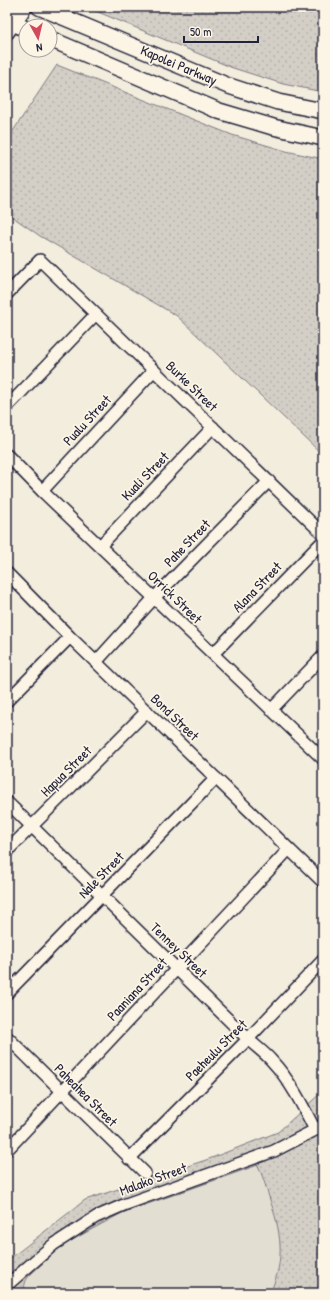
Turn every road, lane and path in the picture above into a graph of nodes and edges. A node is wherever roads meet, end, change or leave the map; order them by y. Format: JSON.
{"nodes":[{"id":1,"x":10,"y":7,"type":"edge"},
{"id":2,"x":25,"y":7,"type":"edge"},
{"id":3,"x":39,"y":7,"type":"edge"},
{"id":4,"x":12,"y":23,"type":"edge"},
{"id":5,"x":58,"y":42,"type":"edge"},
{"id":6,"x":323,"y":111,"type":"edge"},
{"id":7,"x":323,"y":138,"type":"edge"},
{"id":8,"x":7,"y":294,"type":"edge"},
{"id":9,"x":96,"y":314,"type":"junction"},
{"id":10,"x":154,"y":370,"type":"junction"},
{"id":11,"x":7,"y":407,"type":"edge"},
{"id":12,"x":212,"y":427,"type":"junction"},
{"id":13,"x":7,"y":456,"type":"edge"},
{"id":14,"x":269,"y":481,"type":"junction"},
{"id":15,"x":42,"y":491,"type":"junction"},
{"id":16,"x":323,"y":534,"type":"edge"},
{"id":17,"x":323,"y":541,"type":"edge"},
{"id":18,"x":100,"y":546,"type":"junction"},
{"id":19,"x":7,"y":573,"type":"edge"},
{"id":20,"x":154,"y":598,"type":"junction"},
{"id":21,"x":70,"y":637,"type":"junction"},
{"id":22,"x":213,"y":654,"type":"junction"},
{"id":23,"x":323,"y":656,"type":"edge"},
{"id":24,"x":96,"y":662,"type":"junction"},
{"id":25,"x":7,"y":701,"type":"edge"},
{"id":26,"x":271,"y":710,"type":"junction"},
{"id":27,"x":147,"y":711,"type":"junction"},
{"id":28,"x":323,"y":759,"type":"edge"},
{"id":29,"x":216,"y":778,"type":"junction"},
{"id":30,"x":7,"y":802,"type":"edge"},
{"id":31,"x":32,"y":826,"type":"junction"},
{"id":32,"x":290,"y":849,"type":"junction"},
{"id":33,"x":7,"y":851,"type":"edge"},
{"id":34,"x":323,"y":882,"type":"edge"},
{"id":35,"x":101,"y":896,"type":"junction"},
{"id":36,"x":323,"y":960,"type":"edge"},
{"id":37,"x":177,"y":968,"type":"junction"},
{"id":38,"x":7,"y":993,"type":"edge"},
{"id":39,"x":7,"y":1036,"type":"edge"},
{"id":40,"x":248,"y":1040,"type":"junction"},
{"id":41,"x":62,"y":1092,"type":"junction"},
{"id":42,"x":319,"y":1128,"type":"edge"},
{"id":43,"x":7,"y":1150,"type":"edge"},
{"id":44,"x":129,"y":1159,"type":"junction"},
{"id":45,"x":145,"y":1173,"type":"dead end"},
{"id":46,"x":7,"y":1285,"type":"edge"},
{"id":47,"x":13,"y":1293,"type":"edge"}],
"edges":[{"from":1,"to":4,"type":"street"},
{"from":2,"to":4,"type":"street"},
{"from":3,"to":6,"type":"main road","name":"Kapolei Parkway"},
{"from":5,"to":7,"type":"main road","name":"Kapolei Parkway"},
{"from":8,"to":9,"type":"street","name":"Burke Street"},
{"from":9,"to":10,"type":"street","name":"Burke Street"},
{"from":9,"to":11,"type":"street"},
{"from":10,"to":12,"type":"street","name":"Burke Street"},
{"from":10,"to":15,"type":"street","name":"Pualu Street"},
{"from":12,"to":14,"type":"street","name":"Burke Street"},
{"from":12,"to":18,"type":"street","name":"Kuali Street"},
{"from":13,"to":15,"type":"street","name":"Orrick Street"},
{"from":14,"to":16,"type":"street","name":"Burke Street"},
{"from":14,"to":20,"type":"street","name":"Pahe Street"},
{"from":15,"to":18,"type":"street","name":"Orrick Street"},
{"from":17,"to":22,"type":"street","name":"Alana Street"},
{"from":18,"to":20,"type":"street","name":"Orrick Street"},
{"from":19,"to":21,"type":"street","name":"Bond Street"},
{"from":20,"to":22,"type":"street","name":"Orrick Street"},
{"from":20,"to":24,"type":"street","name":"Pahe Street"},
{"from":21,"to":24,"type":"street","name":"Bond Street"},
{"from":21,"to":25,"type":"street"},
{"from":22,"to":26,"type":"street","name":"Orrick Street"},
{"from":23,"to":26,"type":"street"},
{"from":24,"to":27,"type":"street","name":"Bond Street"},
{"from":26,"to":28,"type":"street","name":"Orrick Street"},
{"from":27,"to":29,"type":"street","name":"Bond Street"},
{"from":27,"to":31,"type":"street","name":"Hapua Street"},
{"from":29,"to":32,"type":"street","name":"Bond Street"},
{"from":29,"to":35,"type":"street","name":"Nale Street"},
{"from":30,"to":31,"type":"street","name":"Tenney Street"},
{"from":31,"to":33,"type":"street","name":"Hapua Street"},
{"from":31,"to":35,"type":"street","name":"Tenney Street"},
{"from":32,"to":34,"type":"street","name":"Bond Street"},
{"from":32,"to":37,"type":"street","name":"Paaniana Street"},
{"from":35,"to":37,"type":"street","name":"Tenney Street"},
{"from":35,"to":38,"type":"street","name":"Nale Street"},
{"from":36,"to":40,"type":"street","name":"Paeheulu Street"},
{"from":37,"to":40,"type":"street","name":"Tenney Street"},
{"from":37,"to":41,"type":"street","name":"Paaniana Street"},
{"from":39,"to":41,"type":"street","name":"Paheahea Street"},
{"from":40,"to":42,"type":"street","name":"Tenney Street"},
{"from":40,"to":44,"type":"street","name":"Paeheulu Street"},
{"from":41,"to":43,"type":"street","name":"Paaniana Street"},
{"from":41,"to":44,"type":"street","name":"Paheahea Street"},
{"from":42,"to":46,"type":"street","name":"Malako Street"},
{"from":44,"to":45,"type":"street","name":"Paheahea Street"},
{"from":46,"to":47,"type":"street"}]}
